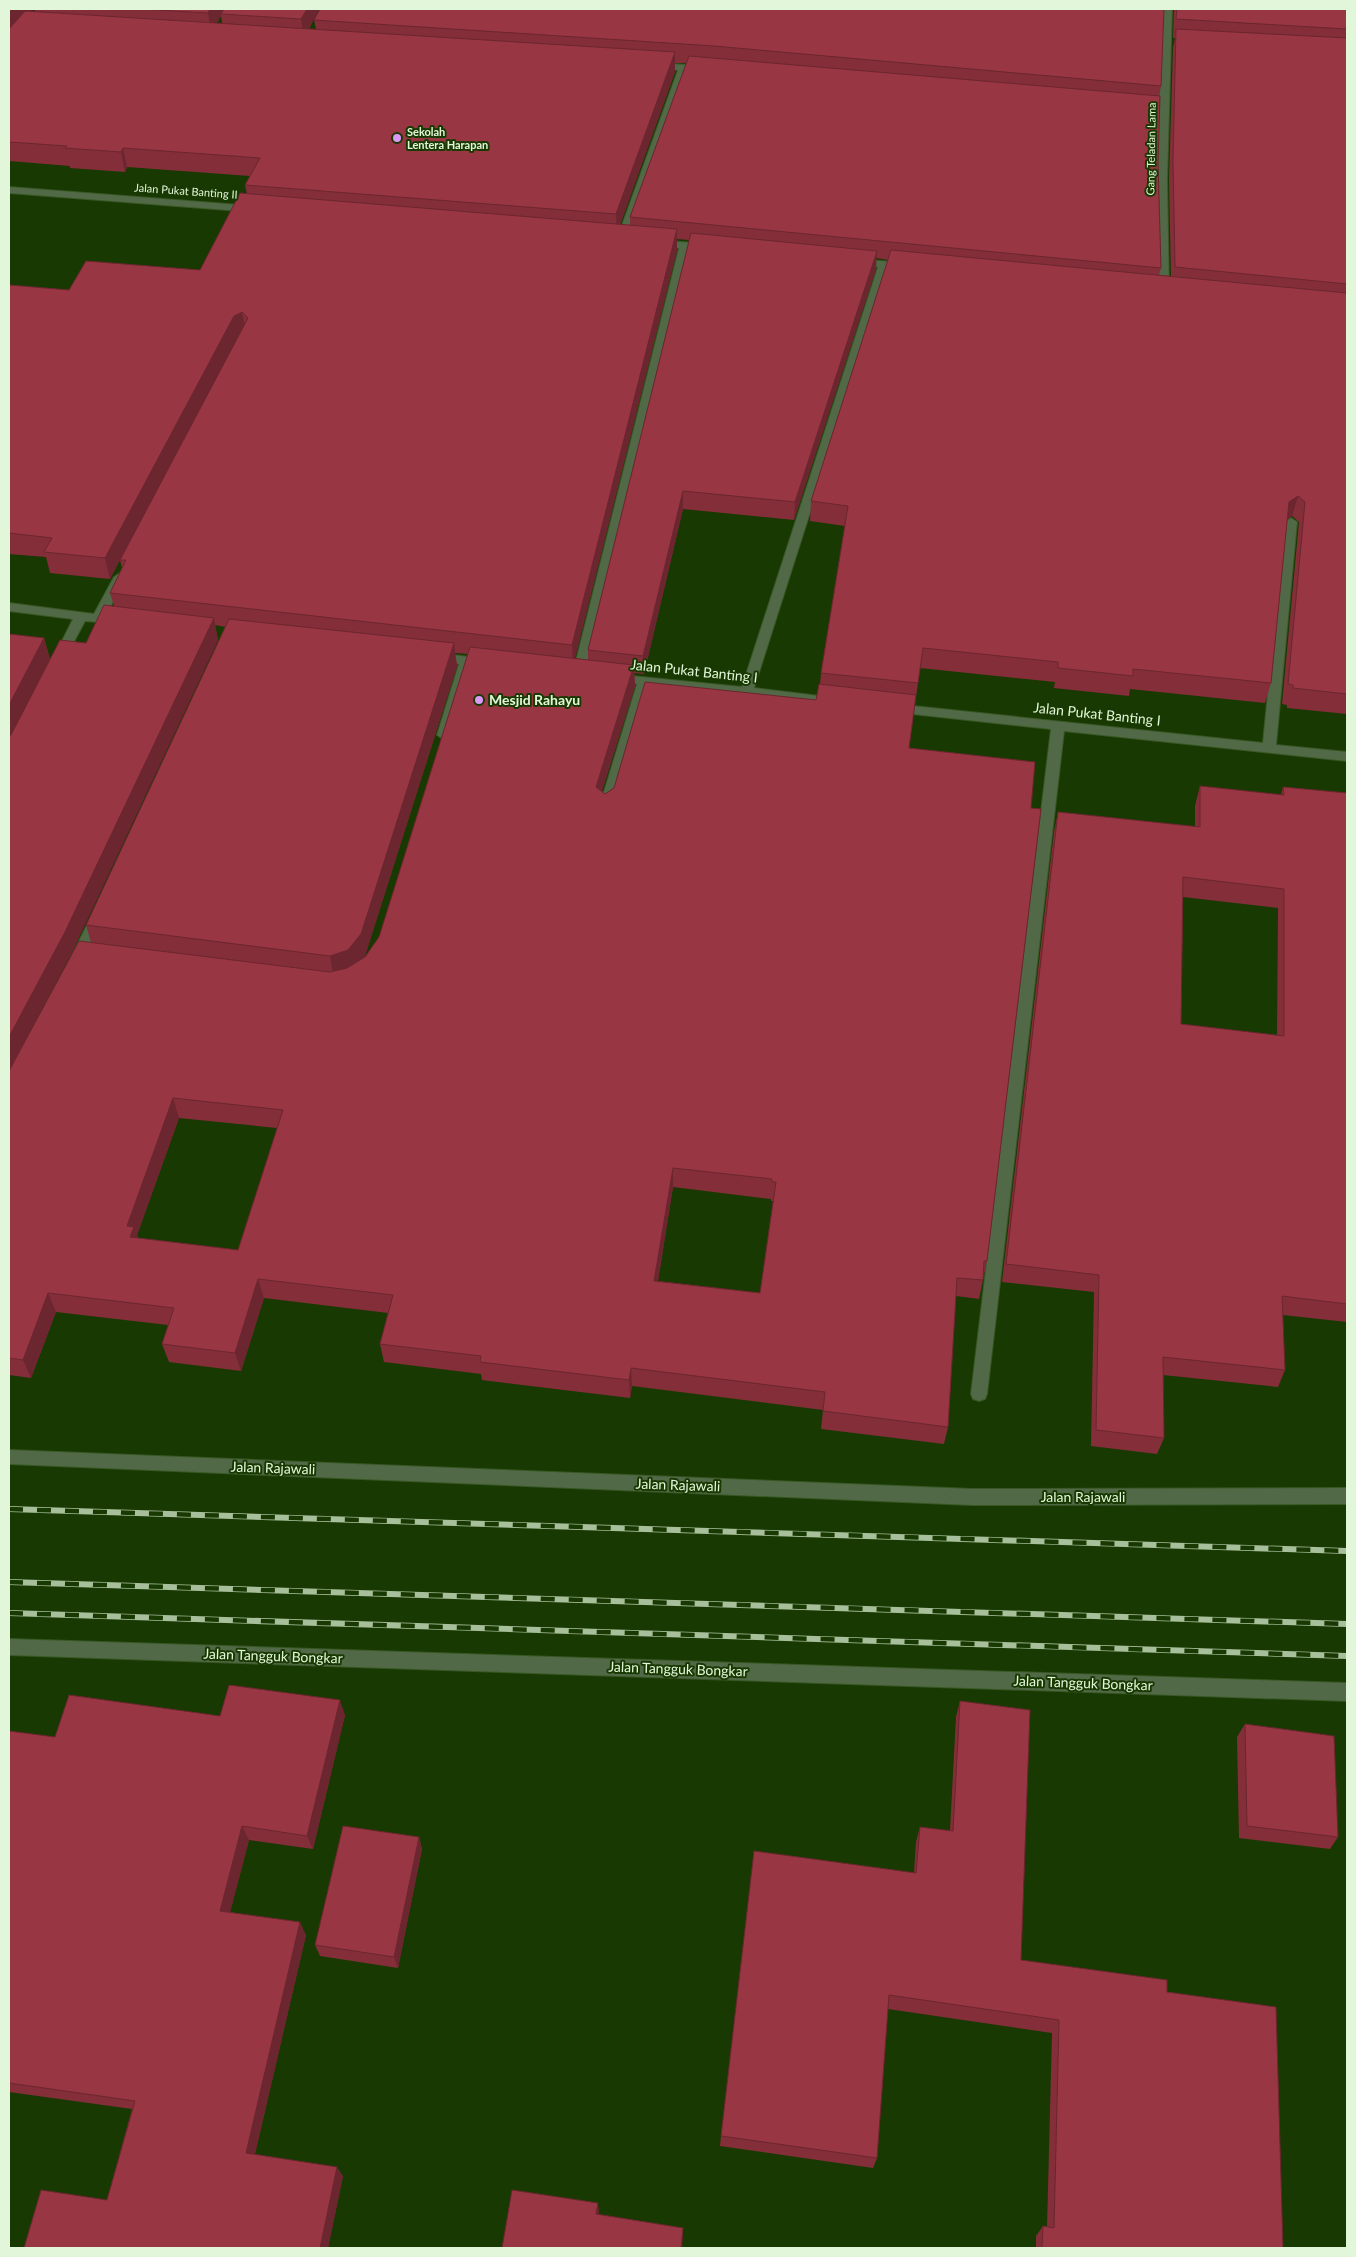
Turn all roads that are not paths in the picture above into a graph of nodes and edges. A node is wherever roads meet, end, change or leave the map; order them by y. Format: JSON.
{"nodes":[{"id":1,"x":1167,"y":9,"type":"edge"},
{"id":2,"x":645,"y":65,"type":"edge"},
{"id":3,"x":684,"y":68,"type":"junction"},
{"id":4,"x":714,"y":70,"type":"edge"},
{"id":5,"x":9,"y":190,"type":"edge"},
{"id":6,"x":267,"y":210,"type":"edge"},
{"id":7,"x":621,"y":240,"type":"edge"},
{"id":8,"x":649,"y":242,"type":"edge"},
{"id":9,"x":685,"y":245,"type":"junction"},
{"id":10,"x":714,"y":248,"type":"edge"},
{"id":11,"x":846,"y":261,"type":"edge"},
{"id":12,"x":884,"y":264,"type":"junction"},
{"id":13,"x":913,"y":267,"type":"edge"},
{"id":14,"x":1164,"y":290,"type":"edge"},
{"id":15,"x":1291,"y":522,"type":"edge"},
{"id":16,"x":126,"y":566,"type":"edge"},
{"id":17,"x":9,"y":607,"type":"edge"},
{"id":18,"x":81,"y":616,"type":"junction"},
{"id":19,"x":98,"y":618,"type":"junction"},
{"id":20,"x":136,"y":623,"type":"edge"},
{"id":21,"x":426,"y":656,"type":"edge"},
{"id":22,"x":466,"y":661,"type":"junction"},
{"id":23,"x":504,"y":665,"type":"edge"},
{"id":24,"x":54,"y":668,"type":"edge"},
{"id":25,"x":579,"y":673,"type":"edge"},
{"id":26,"x":607,"y":676,"type":"edge"},
{"id":27,"x":644,"y":681,"type":"junction"},
{"id":28,"x":747,"y":692,"type":"junction"},
{"id":29,"x":844,"y":702,"type":"edge"},
{"id":30,"x":883,"y":707,"type":"edge"},
{"id":31,"x":1058,"y":726,"type":"junction"},
{"id":32,"x":440,"y":744,"type":"edge"},
{"id":33,"x":1269,"y":748,"type":"junction"},
{"id":34,"x":1347,"y":757,"type":"edge"},
{"id":35,"x":606,"y":808,"type":"edge"},
{"id":36,"x":106,"y":901,"type":"edge"},
{"id":37,"x":81,"y":953,"type":"junction"},
{"id":38,"x":96,"y":956,"type":"edge"},
{"id":39,"x":72,"y":970,"type":"edge"},
{"id":40,"x":979,"y":1394,"type":"dead end"},
{"id":41,"x":9,"y":1457,"type":"edge"},
{"id":42,"x":1347,"y":1496,"type":"edge"},
{"id":43,"x":9,"y":1647,"type":"edge"},
{"id":44,"x":1347,"y":1692,"type":"edge"}],
"edges":[{"from":1,"to":14,"type":"street","name":"Gang Teladan Lama"},
{"from":2,"to":3,"type":"street"},
{"from":3,"to":4,"type":"street"},
{"from":3,"to":7,"type":"street"},
{"from":5,"to":6,"type":"street","name":"Jalan Pukat Banting II"},
{"from":8,"to":9,"type":"street"},
{"from":9,"to":10,"type":"street"},
{"from":9,"to":25,"type":"street"},
{"from":11,"to":12,"type":"street"},
{"from":12,"to":13,"type":"street"},
{"from":12,"to":28,"type":"street"},
{"from":15,"to":33,"type":"street"},
{"from":16,"to":19,"type":"street"},
{"from":17,"to":18,"type":"street"},
{"from":18,"to":19,"type":"street"},
{"from":18,"to":24,"type":"street"},
{"from":19,"to":20,"type":"street"},
{"from":21,"to":22,"type":"street"},
{"from":22,"to":23,"type":"street"},
{"from":22,"to":32,"type":"street"},
{"from":26,"to":27,"type":"street","name":"Jalan Pukat Banting I"},
{"from":27,"to":28,"type":"street","name":"Jalan Pukat Banting I"},
{"from":27,"to":35,"type":"street"},
{"from":28,"to":29,"type":"street","name":"Jalan Pukat Banting I"},
{"from":30,"to":31,"type":"street","name":"Jalan Pukat Banting I"},
{"from":31,"to":33,"type":"street","name":"Jalan Pukat Banting I"},
{"from":31,"to":40,"type":"street"},
{"from":33,"to":34,"type":"street","name":"Jalan Pukat Banting I"},
{"from":36,"to":37,"type":"street"},
{"from":37,"to":38,"type":"street"},
{"from":37,"to":39,"type":"street"},
{"from":41,"to":42,"type":"street","name":"Jalan Rajawali"},
{"from":43,"to":44,"type":"street","name":"Jalan Tangguk Bongkar"}]}
